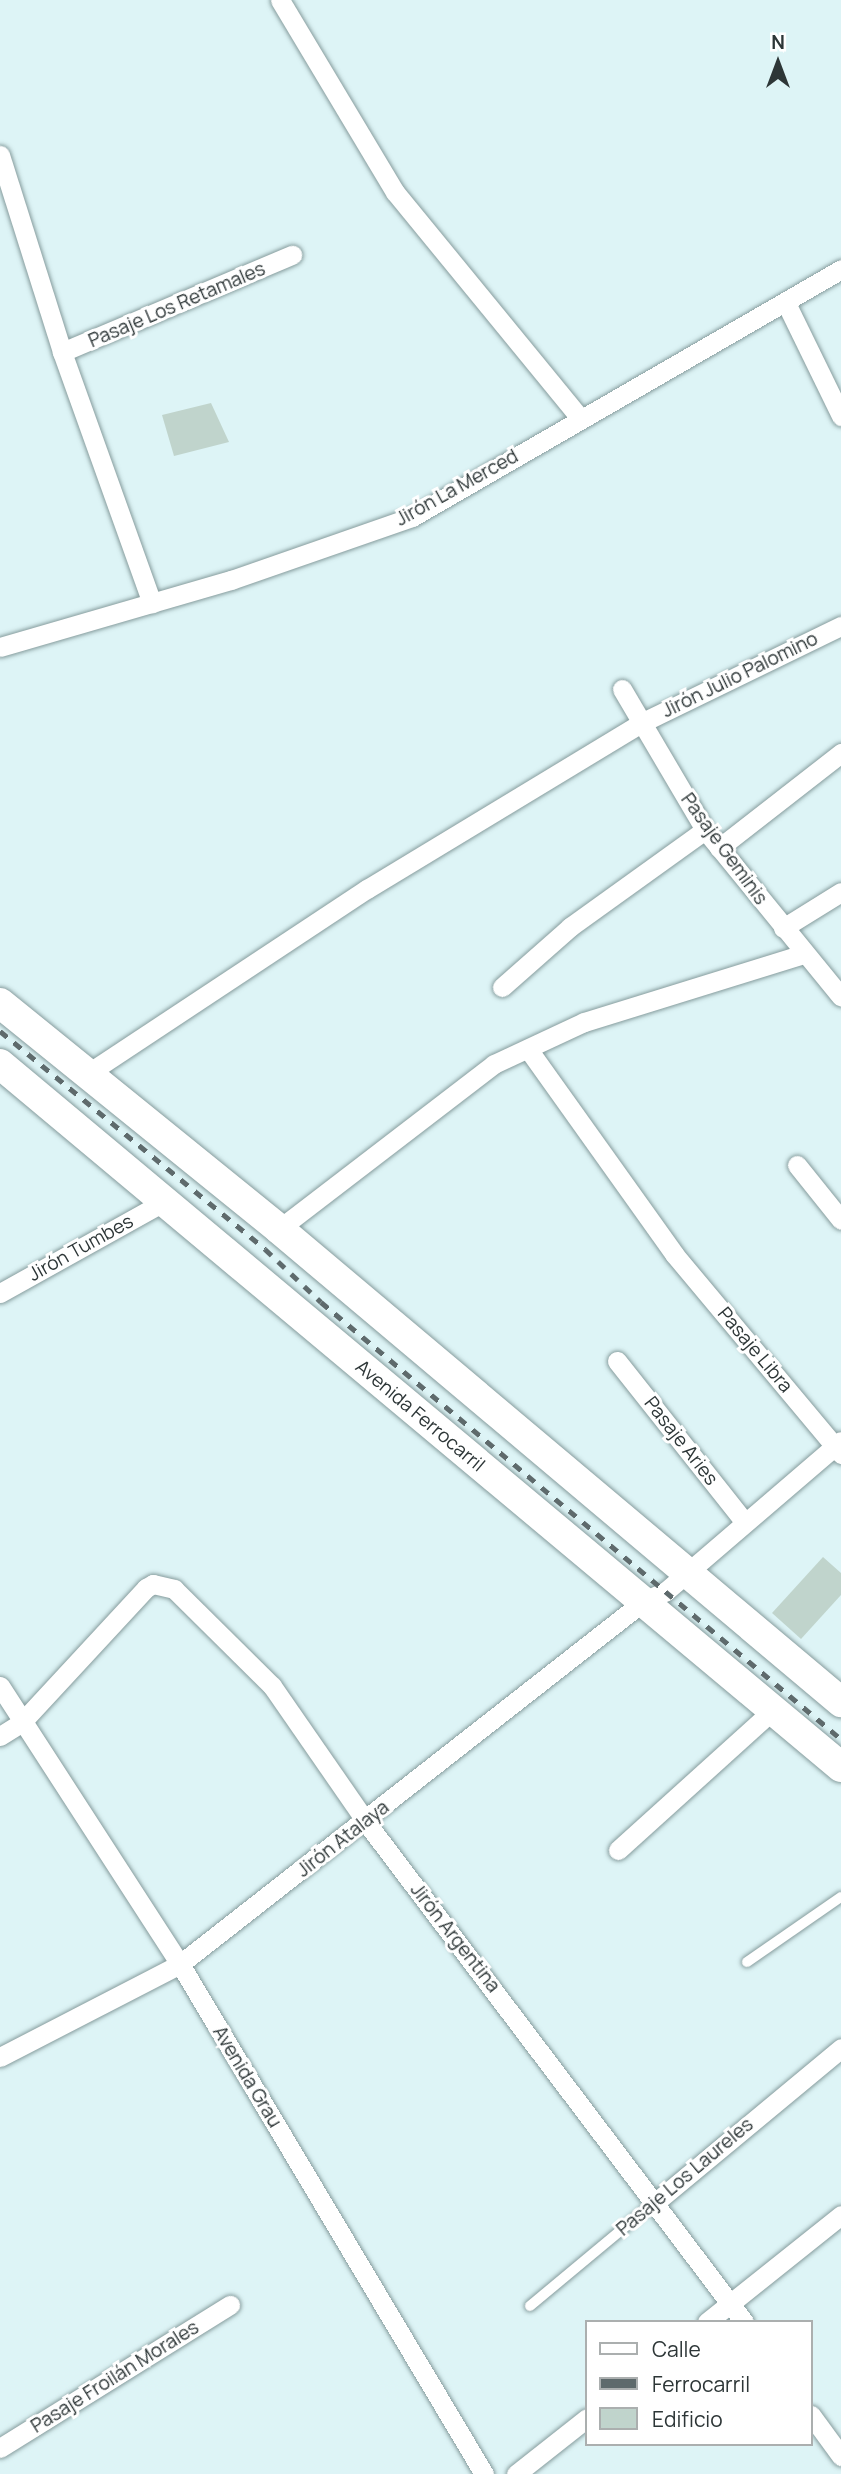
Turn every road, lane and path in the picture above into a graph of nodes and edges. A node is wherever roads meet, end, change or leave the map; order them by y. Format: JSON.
{"nodes":[{"id":1,"x":280,"y":0,"type":"edge"},
{"id":2,"x":0,"y":155,"type":"edge"},
{"id":3,"x":6,"y":193,"type":"edge"},
{"id":4,"x":292,"y":255,"type":"dead end"},
{"id":5,"x":841,"y":269,"type":"edge"},
{"id":6,"x":786,"y":303,"type":"junction"},
{"id":7,"x":62,"y":352,"type":"junction"},
{"id":8,"x":841,"y":416,"type":"edge"},
{"id":9,"x":580,"y":418,"type":"junction"},
{"id":10,"x":152,"y":603,"type":"junction"},
{"id":11,"x":841,"y":626,"type":"edge"},
{"id":12,"x":0,"y":647,"type":"edge"},
{"id":13,"x":622,"y":689,"type":"dead end"},
{"id":14,"x":639,"y":724,"type":"junction"},
{"id":15,"x":841,"y":753,"type":"edge"},
{"id":16,"x":705,"y":830,"type":"junction"},
{"id":17,"x":719,"y":848,"type":"junction"},
{"id":18,"x":841,"y":892,"type":"edge"},
{"id":19,"x":783,"y":928,"type":"junction"},
{"id":20,"x":804,"y":954,"type":"junction"},
{"id":21,"x":502,"y":987,"type":"dead end"},
{"id":22,"x":841,"y":997,"type":"edge"},
{"id":23,"x":0,"y":1003,"type":"edge"},
{"id":24,"x":528,"y":1049,"type":"junction"},
{"id":25,"x":0,"y":1064,"type":"edge"},
{"id":26,"x":87,"y":1074,"type":"junction"},
{"id":27,"x":797,"y":1165,"type":"dead end"},
{"id":28,"x":162,"y":1203,"type":"junction"},
{"id":29,"x":841,"y":1220,"type":"edge"},
{"id":30,"x":279,"y":1229,"type":"junction"},
{"id":31,"x":0,"y":1293,"type":"edge"},
{"id":32,"x":617,"y":1360,"type":"dead end"},
{"id":33,"x":839,"y":1447,"type":"edge"},
{"id":34,"x":744,"y":1521,"type":"junction"},
{"id":35,"x":665,"y":1587,"type":"junction"},
{"id":36,"x":0,"y":1686,"type":"edge"},
{"id":37,"x":841,"y":1702,"type":"edge"},
{"id":38,"x":775,"y":1708,"type":"junction"},
{"id":39,"x":20,"y":1723,"type":"junction"},
{"id":40,"x":0,"y":1736,"type":"edge"},
{"id":41,"x":841,"y":1767,"type":"edge"},
{"id":42,"x":366,"y":1822,"type":"junction"},
{"id":43,"x":618,"y":1850,"type":"dead end"},
{"id":44,"x":841,"y":1897,"type":"edge"},
{"id":45,"x":747,"y":1962,"type":"dead end"},
{"id":46,"x":180,"y":1964,"type":"junction"},
{"id":47,"x":841,"y":2048,"type":"edge"},
{"id":48,"x":0,"y":2057,"type":"edge"},
{"id":49,"x":657,"y":2201,"type":"junction"},
{"id":50,"x":841,"y":2215,"type":"edge"},
{"id":51,"x":731,"y":2303,"type":"junction"},
{"id":52,"x":230,"y":2305,"type":"dead end"},
{"id":53,"x":530,"y":2305,"type":"dead end"},
{"id":54,"x":710,"y":2320,"type":"edge"},
{"id":55,"x":743,"y":2320,"type":"edge"},
{"id":56,"x":813,"y":2418,"type":"edge"},
{"id":57,"x":586,"y":2419,"type":"edge"},
{"id":58,"x":0,"y":2448,"type":"edge"},
{"id":59,"x":841,"y":2456,"type":"edge"},
{"id":60,"x":484,"y":2474,"type":"edge"},
{"id":61,"x":516,"y":2474,"type":"edge"}],
"edges":[{"from":1,"to":9,"type":"street"},
{"from":2,"to":3,"type":"street","name":"Pasaje Los Retamales"},
{"from":3,"to":7,"type":"street","name":"Pasaje Los Retamales"},
{"from":4,"to":7,"type":"street","name":"Pasaje Los Retamales"},
{"from":5,"to":6,"type":"street","name":"Jirón La Merced"},
{"from":6,"to":8,"type":"street"},
{"from":6,"to":9,"type":"street","name":"Jirón La Merced"},
{"from":7,"to":10,"type":"street","name":"Pasaje Los Retamales"},
{"from":9,"to":10,"type":"street","name":"Jirón La Merced"},
{"from":10,"to":12,"type":"street","name":"Jirón La Merced"},
{"from":11,"to":14,"type":"street","name":"Jirón Julio Palomino"},
{"from":13,"to":14,"type":"street","name":"Pasaje Geminis"},
{"from":14,"to":16,"type":"street","name":"Pasaje Geminis"},
{"from":14,"to":26,"type":"street","name":"Jirón Julio Palomino"},
{"from":15,"to":17,"type":"street"},
{"from":16,"to":17,"type":"street","name":"Pasaje Geminis"},
{"from":16,"to":21,"type":"street"},
{"from":17,"to":19,"type":"street","name":"Pasaje Geminis"},
{"from":18,"to":19,"type":"street"},
{"from":19,"to":20,"type":"street","name":"Pasaje Geminis"},
{"from":20,"to":22,"type":"street","name":"Pasaje Geminis"},
{"from":20,"to":24,"type":"street"},
{"from":23,"to":26,"type":"main road","name":"Avenida Ferrocarril"},
{"from":24,"to":30,"type":"street"},
{"from":24,"to":33,"type":"street","name":"Pasaje Libra"},
{"from":25,"to":28,"type":"main road","name":"Avenida Ferrocarril"},
{"from":26,"to":30,"type":"main road","name":"Avenida Ferrocarril"},
{"from":27,"to":29,"type":"street"},
{"from":28,"to":31,"type":"street","name":"Jirón Tumbes"},
{"from":28,"to":35,"type":"main road","name":"Avenida Ferrocarril"},
{"from":30,"to":35,"type":"main road","name":"Avenida Ferrocarril"},
{"from":32,"to":34,"type":"street","name":"Pasaje Aries"},
{"from":33,"to":34,"type":"street","name":"Jirón Atalaya"},
{"from":34,"to":35,"type":"street","name":"Jirón Atalaya"},
{"from":35,"to":37,"type":"main road","name":"Avenida Ferrocarril"},
{"from":35,"to":38,"type":"main road","name":"Avenida Ferrocarril"},
{"from":35,"to":42,"type":"street","name":"Jirón Atalaya"},
{"from":36,"to":39,"type":"street","name":"Avenida Grau"},
{"from":38,"to":41,"type":"main road","name":"Avenida Ferrocarril"},
{"from":38,"to":43,"type":"street"},
{"from":39,"to":40,"type":"street"},
{"from":39,"to":42,"type":"street","name":"Jirón Argentina"},
{"from":39,"to":46,"type":"street","name":"Avenida Grau"},
{"from":42,"to":46,"type":"street","name":"Jirón Atalaya"},
{"from":42,"to":49,"type":"street","name":"Jirón Argentina"},
{"from":44,"to":45,"type":"lane"},
{"from":46,"to":48,"type":"street","name":"Jirón Atalaya"},
{"from":46,"to":60,"type":"street","name":"Avenida Grau"},
{"from":47,"to":49,"type":"street","name":"Pasaje Los Laureles"},
{"from":49,"to":51,"type":"street","name":"Jirón Argentina"},
{"from":49,"to":53,"type":"lane","name":"Pasaje Los Laureles"},
{"from":50,"to":51,"type":"street"},
{"from":51,"to":54,"type":"street"},
{"from":51,"to":55,"type":"street","name":"Jirón Argentina"},
{"from":52,"to":58,"type":"street","name":"Pasaje Froilán Morales"},
{"from":56,"to":59,"type":"street"},
{"from":57,"to":61,"type":"street"}]}
